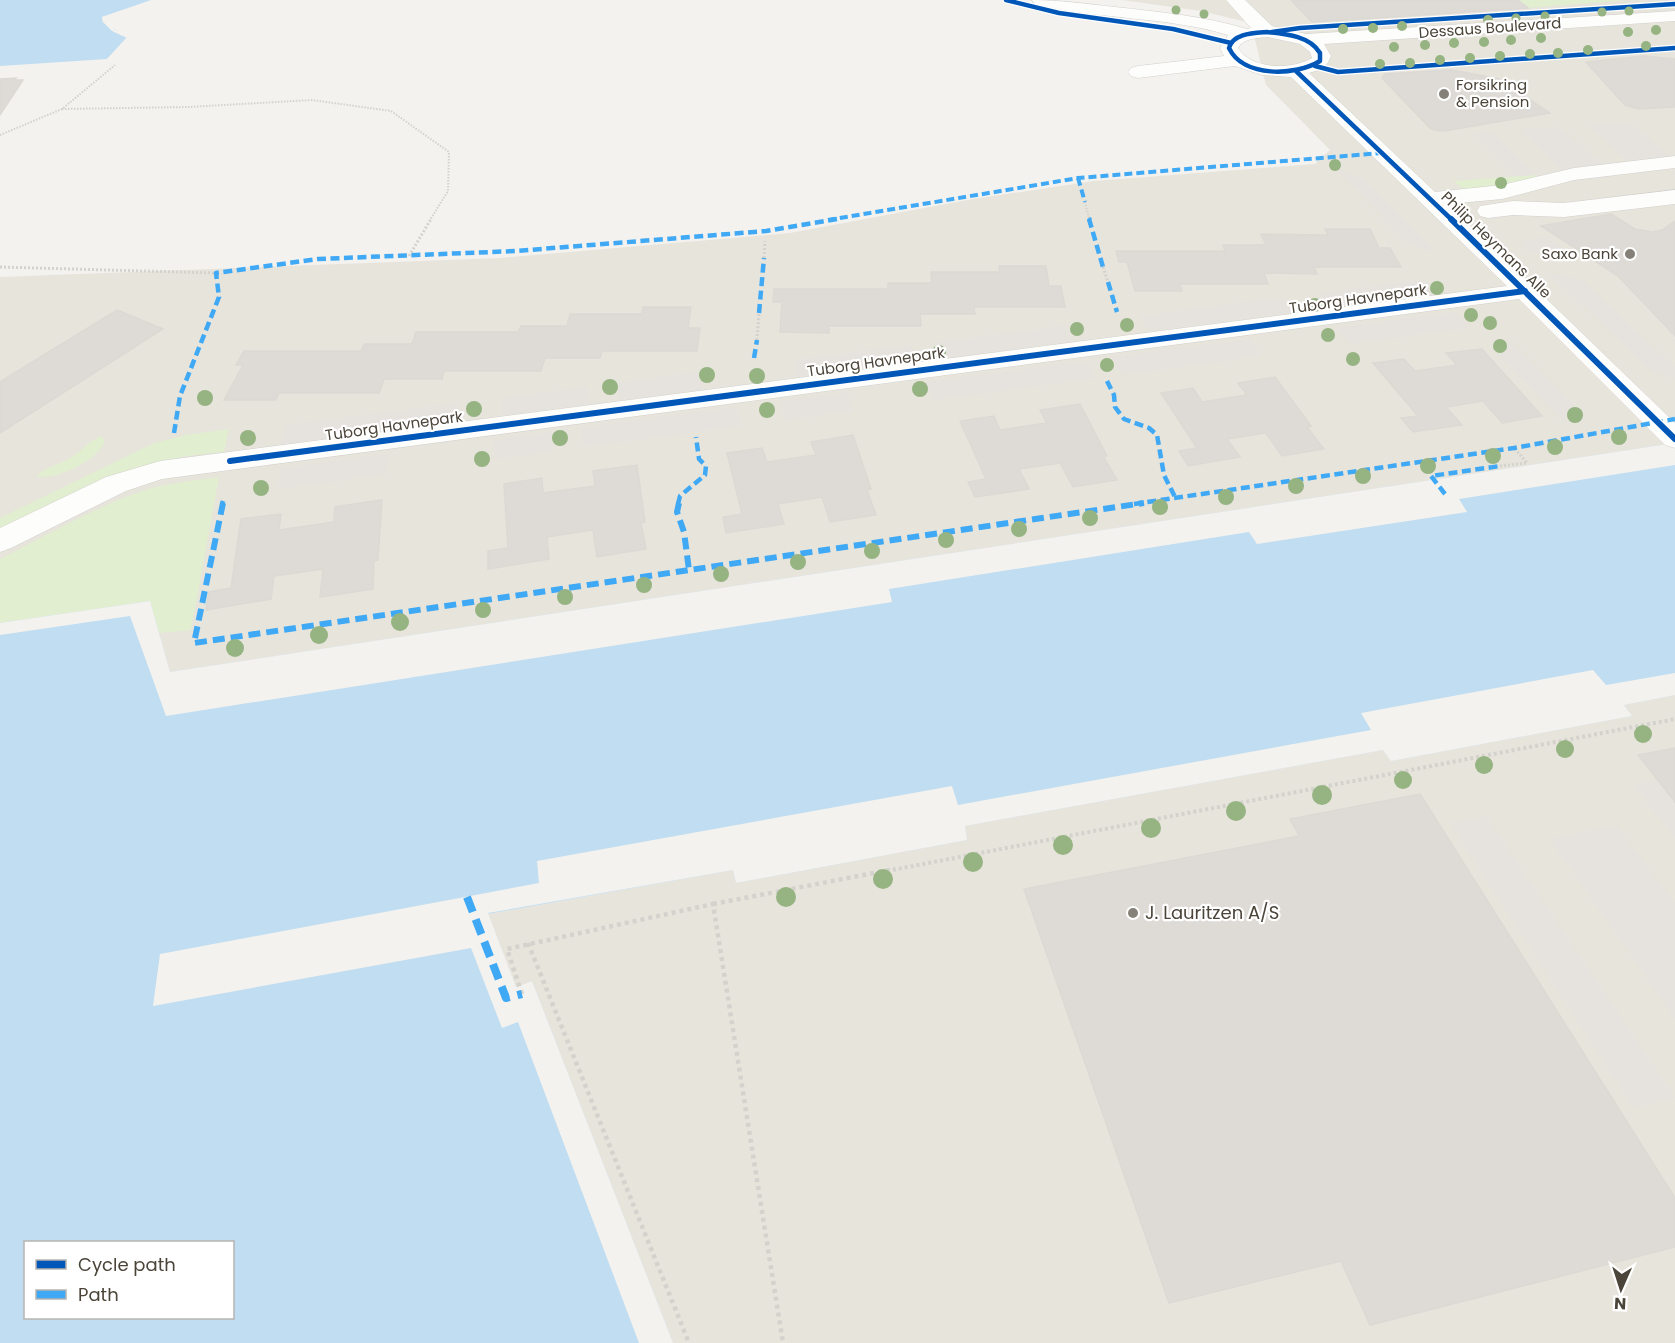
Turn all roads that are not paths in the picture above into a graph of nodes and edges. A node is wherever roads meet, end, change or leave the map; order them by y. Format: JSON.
{"nodes":[{"id":1,"x":1041,"y":0,"type":"edge"},
{"id":2,"x":1235,"y":0,"type":"edge"},
{"id":3,"x":1675,"y":16,"type":"edge"},
{"id":4,"x":1267,"y":32,"type":"junction"},
{"id":5,"x":1245,"y":34,"type":"junction"},
{"id":6,"x":1675,"y":34,"type":"edge"},
{"id":7,"x":1306,"y":40,"type":"junction"},
{"id":8,"x":1322,"y":56,"type":"junction"},
{"id":9,"x":1238,"y":60,"type":"junction"},
{"id":10,"x":1296,"y":71,"type":"junction"},
{"id":11,"x":1138,"y":72,"type":"dead end"},
{"id":12,"x":1675,"y":162,"type":"edge"},
{"id":13,"x":1675,"y":172,"type":"edge"},
{"id":14,"x":1675,"y":184,"type":"edge"},
{"id":15,"x":1675,"y":196,"type":"edge"},
{"id":16,"x":1429,"y":199,"type":"junction"},
{"id":17,"x":1508,"y":200,"type":"junction"},
{"id":18,"x":1447,"y":216,"type":"junction"},
{"id":19,"x":1525,"y":291,"type":"junction"},
{"id":20,"x":1666,"y":431,"type":"edge"},
{"id":21,"x":0,"y":541,"type":"edge"}],
"edges":[{"from":1,"to":5,"type":"street"},
{"from":2,"to":4,"type":"street"},
{"from":3,"to":7,"type":"street","name":"Dessaus Boulevard"},
{"from":4,"to":5,"type":"street"},
{"from":4,"to":7,"type":"street"},
{"from":5,"to":9,"type":"street"},
{"from":6,"to":8,"type":"street","name":"Dessaus Boulevard"},
{"from":7,"to":8,"type":"street"},
{"from":8,"to":10,"type":"street"},
{"from":9,"to":10,"type":"street"},
{"from":9,"to":11,"type":"street"},
{"from":10,"to":16,"type":"street","name":"Philip Heymans Alle"},
{"from":12,"to":17,"type":"street"},
{"from":13,"to":17,"type":"street"},
{"from":14,"to":17,"type":"street"},
{"from":15,"to":17,"type":"street"},
{"from":16,"to":17,"type":"street"},
{"from":16,"to":18,"type":"street","name":"Philip Heymans Alle"},
{"from":17,"to":18,"type":"street"},
{"from":18,"to":19,"type":"street","name":"Philip Heymans Alle"},
{"from":19,"to":20,"type":"street","name":"Philip Heymans Alle"},
{"from":19,"to":21,"type":"street","name":"Tuborg Havnepark"}]}
